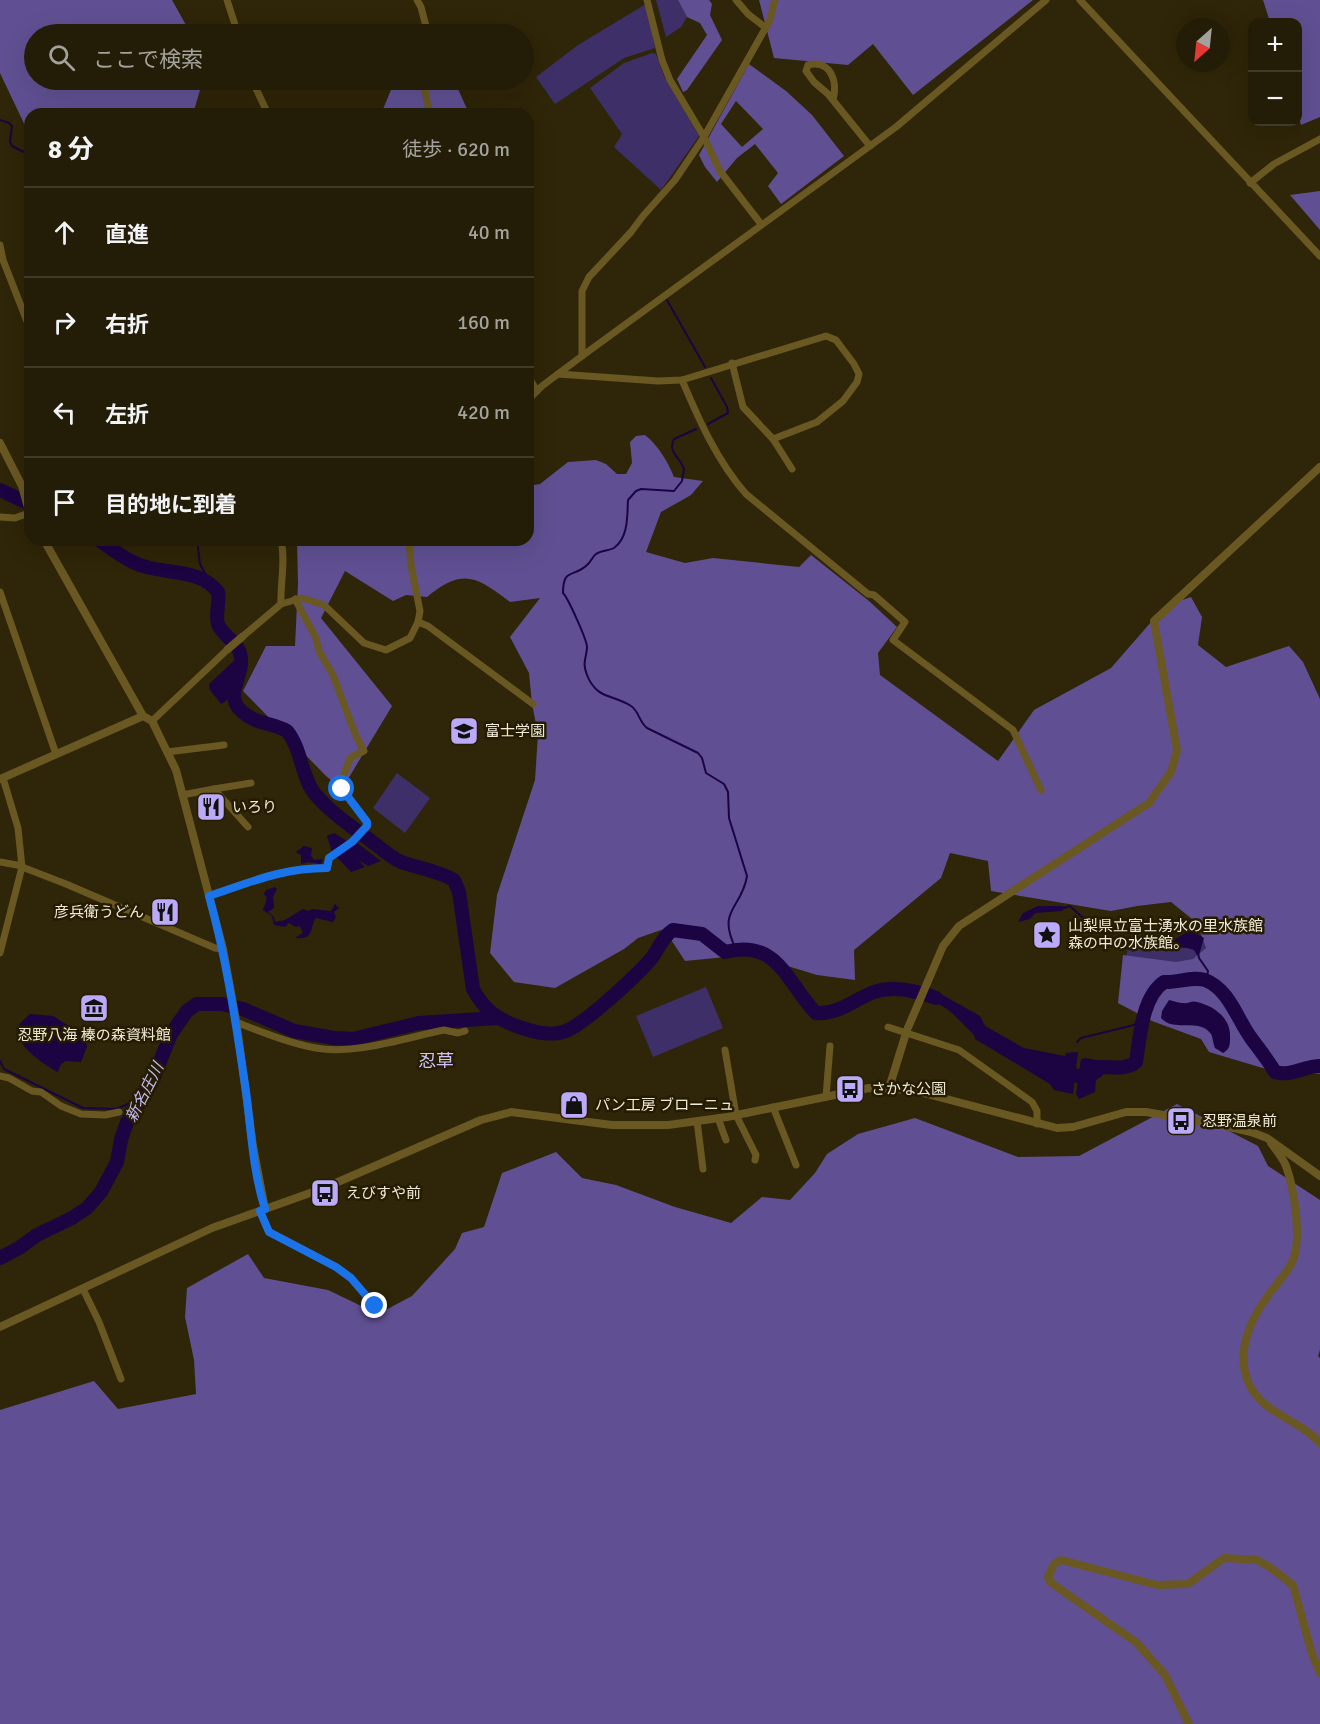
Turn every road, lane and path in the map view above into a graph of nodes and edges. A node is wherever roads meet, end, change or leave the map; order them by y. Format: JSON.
{"nodes":[{"id":1,"x":226,"y":0,"type":"edge"},
{"id":2,"x":417,"y":0,"type":"edge"},
{"id":3,"x":647,"y":0,"type":"edge"},
{"id":4,"x":736,"y":0,"type":"edge"},
{"id":5,"x":775,"y":0,"type":"edge"},
{"id":6,"x":1046,"y":0,"type":"edge"},
{"id":7,"x":1080,"y":0,"type":"edge"},
{"id":8,"x":234,"y":24,"type":"edge"},
{"id":9,"x":426,"y":24,"type":"edge"},
{"id":10,"x":766,"y":28,"type":"junction"},
{"id":11,"x":257,"y":90,"type":"edge"},
{"id":12,"x":425,"y":90,"type":"edge"},
{"id":13,"x":833,"y":100,"type":"junction"},
{"id":14,"x":265,"y":108,"type":"edge"},
{"id":15,"x":429,"y":108,"type":"edge"},
{"id":16,"x":704,"y":137,"type":"junction"},
{"id":17,"x":1320,"y":139,"type":"edge"},
{"id":18,"x":870,"y":146,"type":"junction"},
{"id":19,"x":1250,"y":183,"type":"junction"},
{"id":20,"x":761,"y":224,"type":"junction"},
{"id":21,"x":0,"y":245,"type":"edge"},
{"id":22,"x":1320,"y":256,"type":"edge"},
{"id":23,"x":2,"y":262,"type":"edge"},
{"id":24,"x":24,"y":315,"type":"edge"},
{"id":25,"x":582,"y":356,"type":"junction"},
{"id":26,"x":732,"y":363,"type":"junction"},
{"id":27,"x":558,"y":374,"type":"junction"},
{"id":28,"x":682,"y":380,"type":"junction"},
{"id":29,"x":534,"y":386,"type":"edge"},
{"id":30,"x":537,"y":391,"type":"junction"},
{"id":31,"x":534,"y":394,"type":"edge"},
{"id":32,"x":773,"y":439,"type":"junction"},
{"id":33,"x":0,"y":443,"type":"edge"},
{"id":34,"x":1320,"y":467,"type":"edge"},
{"id":35,"x":792,"y":470,"type":"dead end"},
{"id":36,"x":24,"y":481,"type":"edge"},
{"id":37,"x":24,"y":515,"type":"edge"},
{"id":38,"x":0,"y":517,"type":"edge"},
{"id":39,"x":47,"y":546,"type":"edge"},
{"id":40,"x":282,"y":546,"type":"edge"},
{"id":41,"x":409,"y":546,"type":"edge"},
{"id":42,"x":0,"y":592,"type":"edge"},
{"id":43,"x":295,"y":599,"type":"junction"},
{"id":44,"x":280,"y":604,"type":"junction"},
{"id":45,"x":418,"y":622,"type":"junction"},
{"id":46,"x":242,"y":637,"type":"joint"},
{"id":47,"x":228,"y":649,"type":"joint"},
{"id":48,"x":533,"y":704,"type":"dead end"},
{"id":49,"x":143,"y":716,"type":"junction"},
{"id":50,"x":152,"y":721,"type":"junction"},
{"id":51,"x":224,"y":745,"type":"dead end"},
{"id":52,"x":167,"y":752,"type":"junction"},
{"id":53,"x":56,"y":754,"type":"junction"},
{"id":54,"x":1,"y":779,"type":"edge"},
{"id":55,"x":251,"y":783,"type":"dead end"},
{"id":56,"x":214,"y":789,"type":"junction"},
{"id":57,"x":1041,"y":790,"type":"dead end"},
{"id":58,"x":182,"y":795,"type":"junction"},
{"id":59,"x":248,"y":827,"type":"dead end"},
{"id":60,"x":0,"y":862,"type":"edge"},
{"id":61,"x":22,"y":867,"type":"junction"},
{"id":62,"x":209,"y":896,"type":"junction"},
{"id":63,"x":223,"y":949,"type":"junction"},
{"id":64,"x":0,"y":952,"type":"edge"},
{"id":65,"x":236,"y":1021,"type":"junction"},
{"id":66,"x":888,"y":1027,"type":"dead end"},
{"id":67,"x":465,"y":1031,"type":"dead end"},
{"id":68,"x":906,"y":1031,"type":"junction"},
{"id":69,"x":830,"y":1046,"type":"dead end"},
{"id":70,"x":724,"y":1050,"type":"dead end"},
{"id":71,"x":0,"y":1076,"type":"edge"},
{"id":72,"x":889,"y":1088,"type":"junction"},
{"id":73,"x":826,"y":1097,"type":"junction"},
{"id":74,"x":773,"y":1107,"type":"junction"},
{"id":75,"x":118,"y":1112,"type":"dead end"},
{"id":76,"x":736,"y":1115,"type":"junction"},
{"id":77,"x":718,"y":1118,"type":"junction"},
{"id":78,"x":697,"y":1121,"type":"junction"},
{"id":79,"x":1037,"y":1124,"type":"junction"},
{"id":80,"x":1267,"y":1138,"type":"junction"},
{"id":81,"x":726,"y":1140,"type":"dead end"},
{"id":82,"x":755,"y":1160,"type":"dead end"},
{"id":83,"x":796,"y":1165,"type":"dead end"},
{"id":84,"x":703,"y":1169,"type":"dead end"},
{"id":85,"x":1320,"y":1176,"type":"edge"},
{"id":86,"x":263,"y":1210,"type":"junction"},
{"id":87,"x":83,"y":1288,"type":"junction"},
{"id":88,"x":375,"y":1306,"type":"dead end"},
{"id":89,"x":0,"y":1328,"type":"edge"},
{"id":90,"x":121,"y":1379,"type":"dead end"},
{"id":91,"x":1320,"y":1443,"type":"edge"},
{"id":92,"x":1320,"y":1673,"type":"edge"},
{"id":93,"x":1189,"y":1724,"type":"edge"}],
"edges":[{"from":1,"to":8,"type":"street"},
{"from":2,"to":9,"type":"street"},
{"from":3,"to":16,"type":"street"},
{"from":4,"to":10,"type":"street"},
{"from":5,"to":10,"type":"street"},
{"from":6,"to":18,"type":"street"},
{"from":7,"to":19,"type":"street"},
{"from":10,"to":16,"type":"street"},
{"from":11,"to":14,"type":"street"},
{"from":12,"to":15,"type":"street"},
{"from":13,"to":13,"type":"street"},
{"from":13,"to":18,"type":"street"},
{"from":16,"to":20,"type":"street"},
{"from":16,"to":25,"type":"street"},
{"from":17,"to":19,"type":"street"},
{"from":18,"to":20,"type":"street"},
{"from":19,"to":22,"type":"street"},
{"from":20,"to":25,"type":"street"},
{"from":21,"to":23,"type":"street"},
{"from":23,"to":24,"type":"street"},
{"from":25,"to":27,"type":"street"},
{"from":26,"to":28,"type":"street"},
{"from":26,"to":32,"type":"street"},
{"from":26,"to":32,"type":"street"},
{"from":27,"to":28,"type":"street"},
{"from":27,"to":30,"type":"street"},
{"from":28,"to":57,"type":"street"},
{"from":29,"to":30,"type":"street"},
{"from":30,"to":31,"type":"street"},
{"from":32,"to":35,"type":"street"},
{"from":33,"to":36,"type":"street"},
{"from":34,"to":68,"type":"street"},
{"from":37,"to":38,"type":"street"},
{"from":39,"to":49,"type":"street"},
{"from":40,"to":44,"type":"street"},
{"from":41,"to":45,"type":"street"},
{"from":42,"to":53,"type":"street"},
{"from":43,"to":44,"type":"street"},
{"from":43,"to":45,"type":"street"},
{"from":43,"to":62,"type":"street"},
{"from":44,"to":46,"type":"street"},
{"from":45,"to":48,"type":"street"},
{"from":46,"to":47,"type":"street"},
{"from":47,"to":50,"type":"street"},
{"from":49,"to":50,"type":"street"},
{"from":49,"to":53,"type":"street"},
{"from":50,"to":52,"type":"street"},
{"from":51,"to":52,"type":"street"},
{"from":52,"to":58,"type":"street"},
{"from":53,"to":54,"type":"street"},
{"from":54,"to":61,"type":"street"},
{"from":55,"to":56,"type":"street"},
{"from":56,"to":58,"type":"street"},
{"from":56,"to":59,"type":"street"},
{"from":58,"to":62,"type":"street"},
{"from":60,"to":61,"type":"street"},
{"from":61,"to":63,"type":"street"},
{"from":61,"to":64,"type":"street"},
{"from":62,"to":63,"type":"street"},
{"from":63,"to":65,"type":"street"},
{"from":65,"to":67,"type":"street"},
{"from":65,"to":86,"type":"street"},
{"from":66,"to":68,"type":"street"},
{"from":68,"to":72,"type":"street"},
{"from":68,"to":79,"type":"street"},
{"from":69,"to":73,"type":"street"},
{"from":70,"to":76,"type":"street"},
{"from":71,"to":75,"type":"street"},
{"from":72,"to":73,"type":"street"},
{"from":72,"to":79,"type":"street"},
{"from":73,"to":74,"type":"street"},
{"from":74,"to":76,"type":"street"},
{"from":74,"to":83,"type":"street"},
{"from":76,"to":77,"type":"street"},
{"from":76,"to":82,"type":"street"},
{"from":77,"to":78,"type":"street"},
{"from":77,"to":81,"type":"street"},
{"from":78,"to":84,"type":"street"},
{"from":78,"to":86,"type":"street"},
{"from":79,"to":80,"type":"street"},
{"from":80,"to":85,"type":"street"},
{"from":80,"to":91,"type":"street"},
{"from":86,"to":87,"type":"street"},
{"from":86,"to":88,"type":"street"},
{"from":87,"to":89,"type":"street"},
{"from":87,"to":90,"type":"street"},
{"from":92,"to":93,"type":"street"}]}
